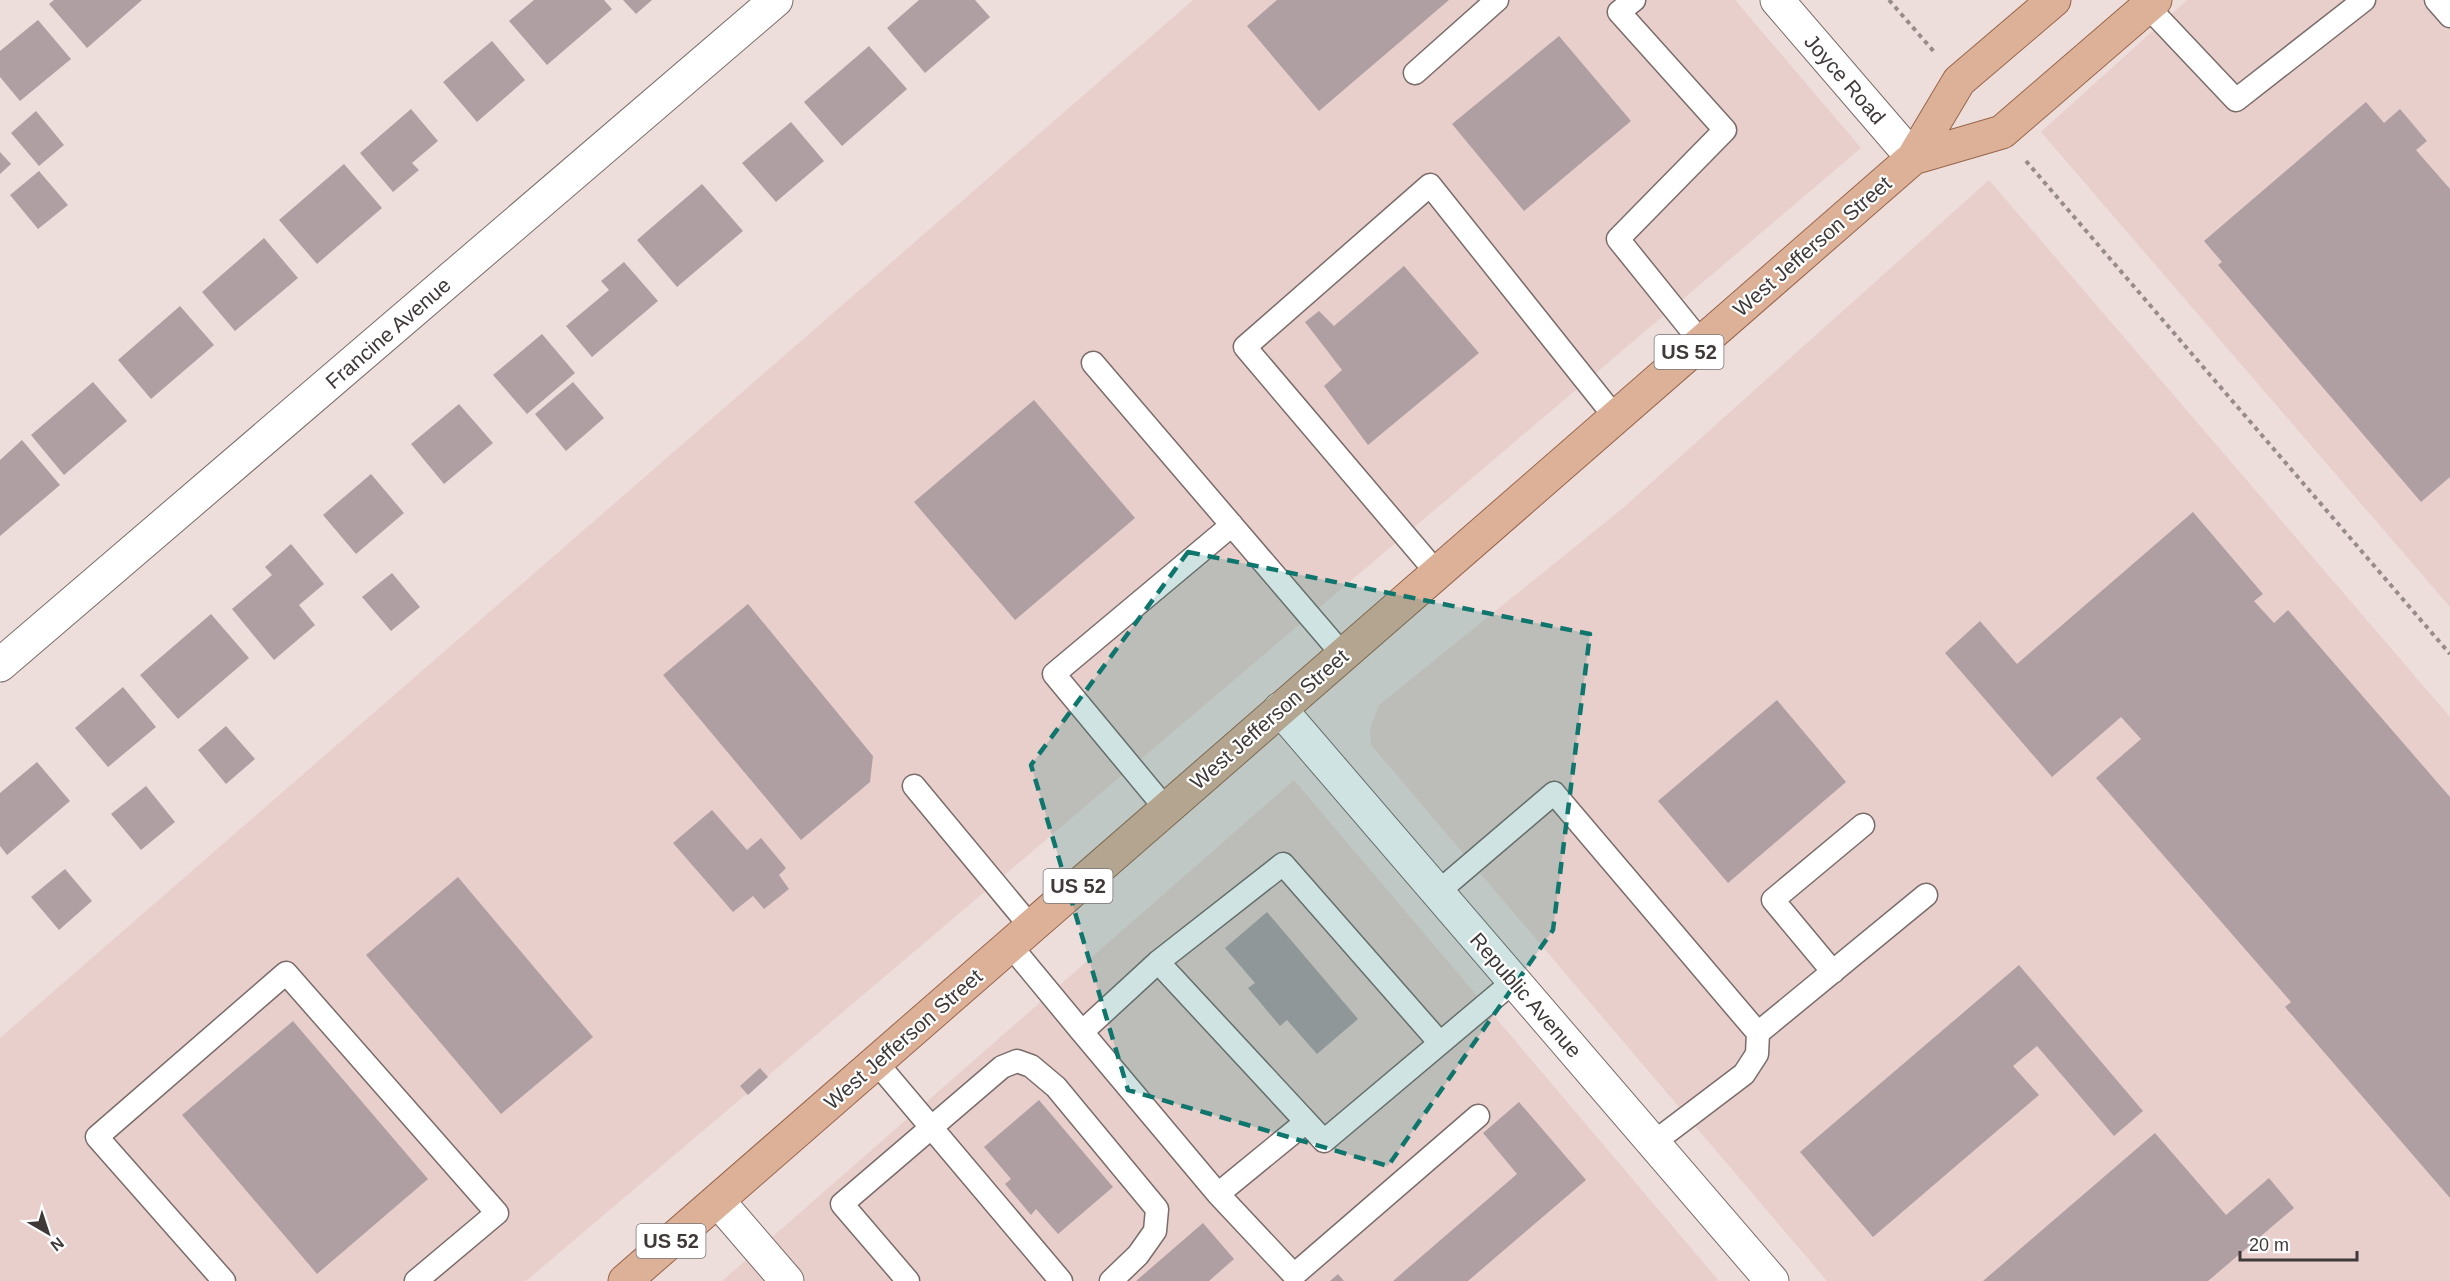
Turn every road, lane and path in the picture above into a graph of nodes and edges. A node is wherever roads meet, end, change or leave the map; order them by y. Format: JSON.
{"nodes":[{"id":1,"x":776,"y":0,"type":"edge"},
{"id":2,"x":1497,"y":0,"type":"edge"},
{"id":3,"x":1634,"y":0,"type":"edge"},
{"id":4,"x":1777,"y":0,"type":"edge"},
{"id":5,"x":1889,"y":0,"type":"edge"},
{"id":6,"x":2054,"y":0,"type":"edge"},
{"id":7,"x":2364,"y":0,"type":"edge"},
{"id":8,"x":2436,"y":0,"type":"edge"},
{"id":9,"x":2151,"y":3,"type":"edge"},
{"id":10,"x":2450,"y":16,"type":"edge"},
{"id":11,"x":1943,"y":62,"type":"dead end"},
{"id":12,"x":1415,"y":73,"type":"dead end"},
{"id":13,"x":1913,"y":158,"type":"junction"},
{"id":14,"x":2026,"y":161,"type":"dead end"},
{"id":15,"x":1701,"y":342,"type":"junction"},
{"id":16,"x":1093,"y":363,"type":"dead end"},
{"id":17,"x":1615,"y":417,"type":"junction"},
{"id":18,"x":1232,"y":525,"type":"junction"},
{"id":19,"x":1437,"y":573,"type":"junction"},
{"id":20,"x":2450,"y":654,"type":"edge"},
{"id":21,"x":1343,"y":655,"type":"junction"},
{"id":22,"x":0,"y":665,"type":"edge"},
{"id":23,"x":1280,"y":709,"type":"junction"},
{"id":24,"x":914,"y":786,"type":"dead end"},
{"id":25,"x":1166,"y":809,"type":"junction"},
{"id":26,"x":1863,"y":825,"type":"dead end"},
{"id":27,"x":1438,"y":892,"type":"junction"},
{"id":28,"x":1926,"y":895,"type":"dead end"},
{"id":29,"x":1021,"y":936,"type":"junction"},
{"id":30,"x":1158,"y":962,"type":"junction"},
{"id":31,"x":1833,"y":972,"type":"junction"},
{"id":32,"x":1514,"y":981,"type":"junction"},
{"id":33,"x":1082,"y":1032,"type":"junction"},
{"id":34,"x":1758,"y":1033,"type":"junction"},
{"id":35,"x":1440,"y":1044,"type":"junction"},
{"id":36,"x":876,"y":1062,"type":"junction"},
{"id":37,"x":1478,"y":1116,"type":"dead end"},
{"id":38,"x":1306,"y":1122,"type":"junction"},
{"id":39,"x":931,"y":1127,"type":"junction"},
{"id":40,"x":1653,"y":1143,"type":"junction"},
{"id":41,"x":1218,"y":1194,"type":"junction"},
{"id":42,"x":718,"y":1201,"type":"junction"},
{"id":43,"x":1291,"y":1278,"type":"edge"},
{"id":44,"x":224,"y":1281,"type":"edge"},
{"id":45,"x":416,"y":1281,"type":"edge"},
{"id":46,"x":625,"y":1281,"type":"edge"},
{"id":47,"x":787,"y":1281,"type":"edge"},
{"id":48,"x":908,"y":1281,"type":"edge"},
{"id":49,"x":1061,"y":1281,"type":"edge"},
{"id":50,"x":1111,"y":1281,"type":"edge"},
{"id":51,"x":1772,"y":1281,"type":"edge"}],
"edges":[{"from":1,"to":22,"type":"street","name":"Francine Avenue"},
{"from":2,"to":12,"type":"lane"},
{"from":3,"to":15,"type":"lane"},
{"from":4,"to":13,"type":"street","name":"Joyce Road"},
{"from":5,"to":11,"type":"path"},
{"from":6,"to":13,"type":"main road","name":"West Jefferson Street","number":"US 52"},
{"from":7,"to":9,"type":"lane"},
{"from":8,"to":10,"type":"lane"},
{"from":9,"to":13,"type":"main road","name":"West Jefferson Street","number":"US 52"},
{"from":13,"to":15,"type":"main road","name":"West Jefferson Street","number":"US 52"},
{"from":14,"to":20,"type":"path"},
{"from":15,"to":17,"type":"main road","name":"West Jefferson Street","number":"US 52"},
{"from":16,"to":18,"type":"lane"},
{"from":17,"to":19,"type":"main road","name":"West Jefferson Street","number":"US 52"},
{"from":17,"to":19,"type":"lane"},
{"from":18,"to":21,"type":"lane"},
{"from":18,"to":25,"type":"lane"},
{"from":19,"to":21,"type":"main road","name":"West Jefferson Street","number":"US 52"},
{"from":21,"to":23,"type":"main road","name":"West Jefferson Street","number":"US 52"},
{"from":23,"to":25,"type":"main road","name":"West Jefferson Street","number":"US 52"},
{"from":23,"to":27,"type":"street","name":"Republic Avenue"},
{"from":24,"to":29,"type":"lane"},
{"from":25,"to":29,"type":"main road","name":"West Jefferson Street","number":"US 52"},
{"from":26,"to":31,"type":"lane"},
{"from":27,"to":32,"type":"street","name":"Republic Avenue"},
{"from":27,"to":34,"type":"lane"},
{"from":28,"to":31,"type":"lane"},
{"from":29,"to":33,"type":"lane"},
{"from":29,"to":36,"type":"main road","name":"West Jefferson Street","number":"US 52"},
{"from":30,"to":33,"type":"lane"},
{"from":30,"to":35,"type":"lane"},
{"from":30,"to":38,"type":"lane"},
{"from":31,"to":34,"type":"lane"},
{"from":32,"to":35,"type":"lane"},
{"from":32,"to":40,"type":"street","name":"Republic Avenue"},
{"from":33,"to":41,"type":"lane"},
{"from":34,"to":40,"type":"lane"},
{"from":35,"to":38,"type":"lane"},
{"from":36,"to":39,"type":"lane"},
{"from":36,"to":42,"type":"main road","name":"West Jefferson Street","number":"US 52"},
{"from":37,"to":43,"type":"lane"},
{"from":38,"to":41,"type":"lane"},
{"from":39,"to":48,"type":"lane"},
{"from":39,"to":49,"type":"lane"},
{"from":39,"to":50,"type":"lane"},
{"from":40,"to":51,"type":"street","name":"Republic Avenue"},
{"from":41,"to":43,"type":"lane"},
{"from":42,"to":46,"type":"main road","name":"West Jefferson Street","number":"US 52"},
{"from":42,"to":47,"type":"street"},
{"from":44,"to":45,"type":"lane"}]}
